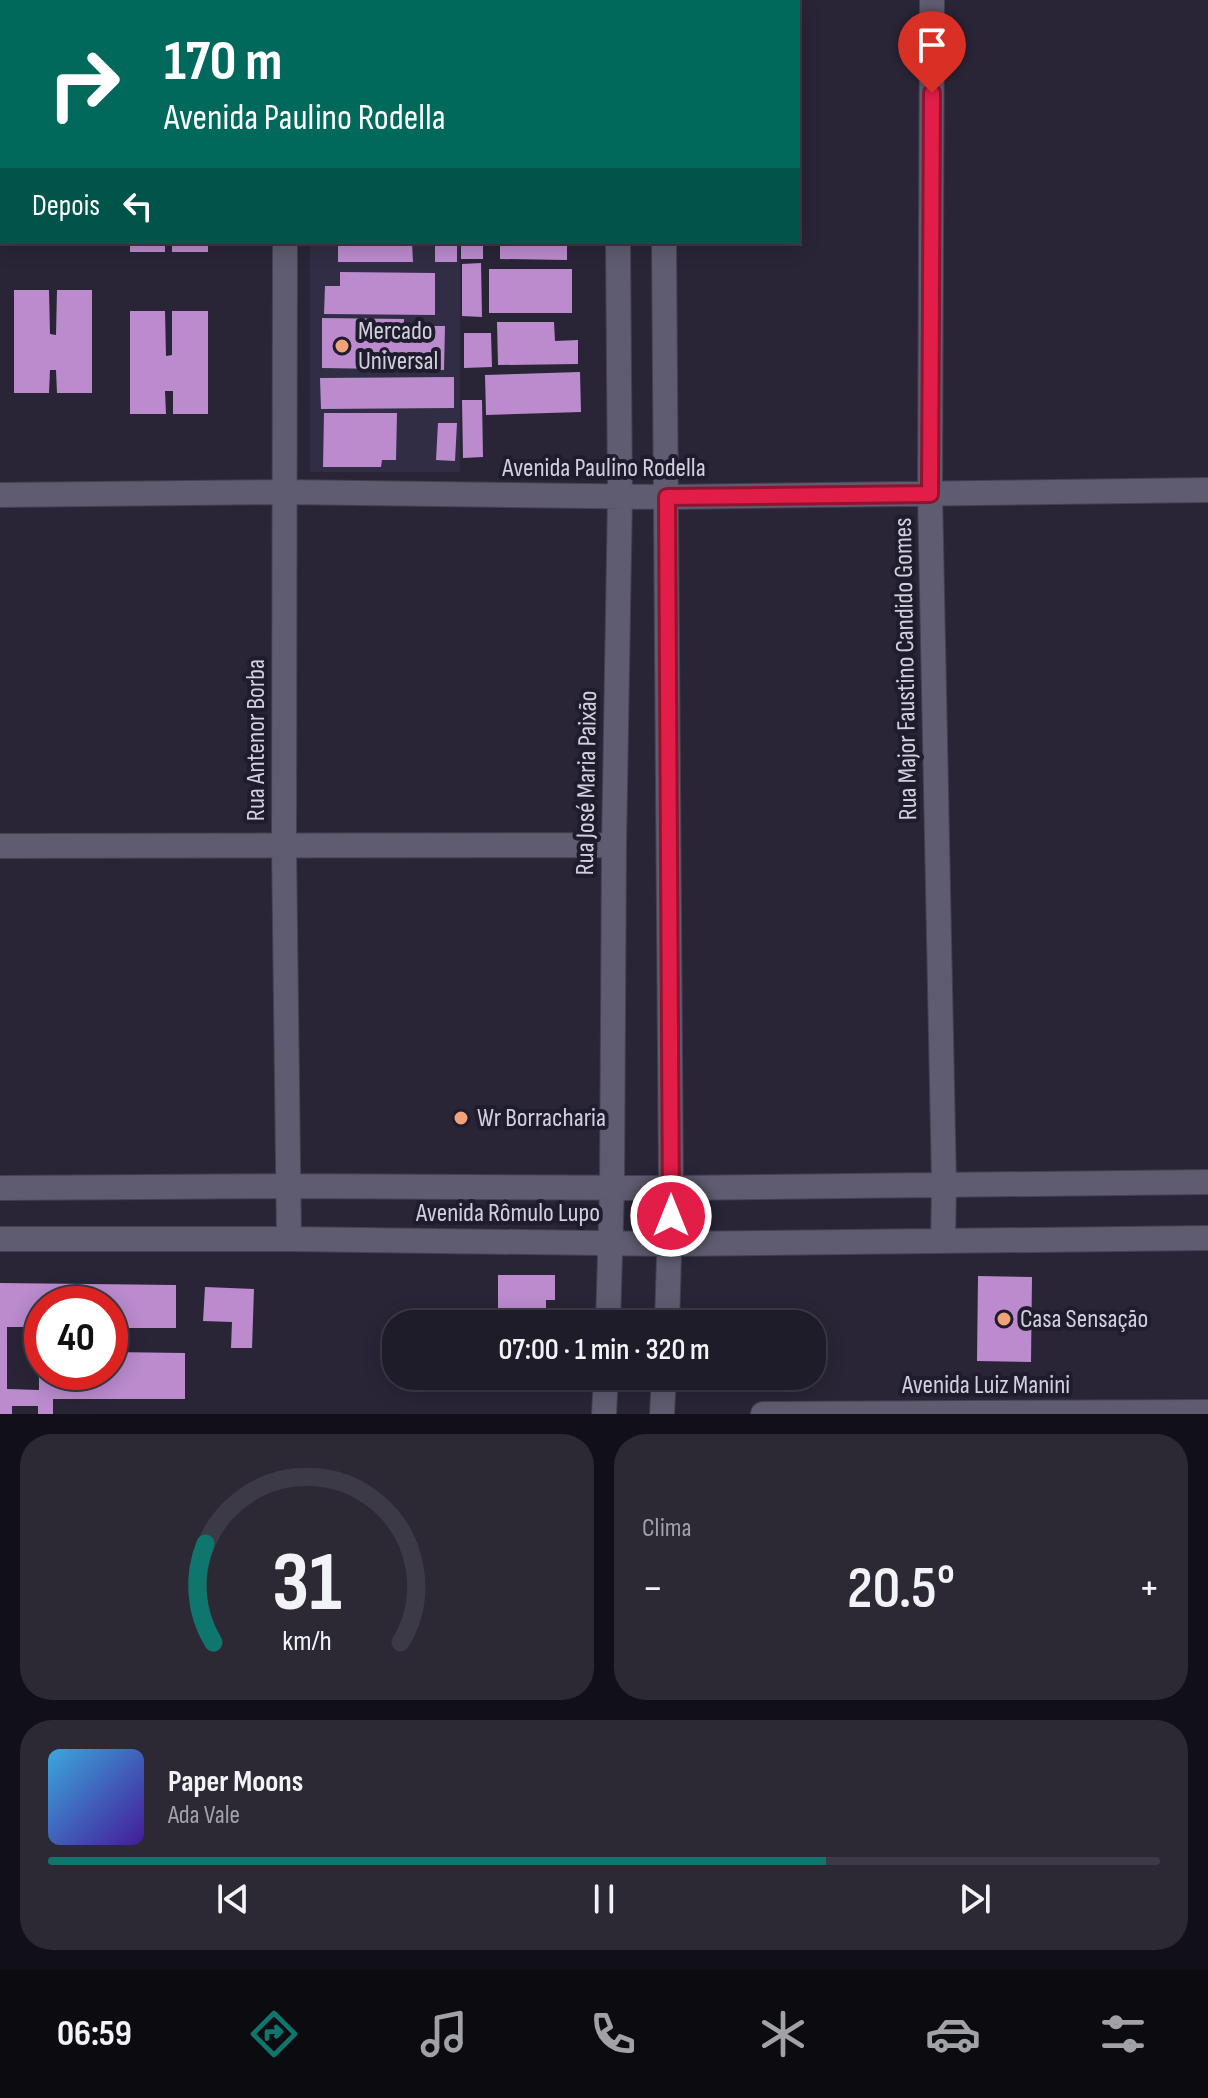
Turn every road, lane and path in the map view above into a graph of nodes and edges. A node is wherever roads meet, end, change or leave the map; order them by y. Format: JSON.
{"nodes":[{"id":1,"x":932,"y":0,"type":"edge"},
{"id":2,"x":285,"y":244,"type":"edge"},
{"id":3,"x":618,"y":244,"type":"edge"},
{"id":4,"x":664,"y":244,"type":"edge"},
{"id":5,"x":1208,"y":490,"type":"edge"},
{"id":6,"x":285,"y":492,"type":"junction"},
{"id":7,"x":930,"y":494,"type":"junction"},
{"id":8,"x":0,"y":495,"type":"edge"},
{"id":9,"x":620,"y":496,"type":"junction"},
{"id":10,"x":667,"y":497,"type":"junction"},
{"id":11,"x":614,"y":845,"type":"junction"},
{"id":12,"x":0,"y":846,"type":"edge"},
{"id":13,"x":284,"y":847,"type":"junction"},
{"id":14,"x":1208,"y":1182,"type":"edge"},
{"id":15,"x":944,"y":1184,"type":"junction"},
{"id":16,"x":288,"y":1186,"type":"junction"},
{"id":17,"x":612,"y":1187,"type":"junction"},
{"id":18,"x":0,"y":1188,"type":"edge"},
{"id":19,"x":671,"y":1188,"type":"junction"},
{"id":20,"x":1208,"y":1238,"type":"edge"},
{"id":21,"x":0,"y":1239,"type":"edge"},
{"id":22,"x":289,"y":1239,"type":"junction"},
{"id":23,"x":611,"y":1241,"type":"junction"},
{"id":24,"x":943,"y":1241,"type":"junction"},
{"id":25,"x":671,"y":1244,"type":"junction"},
{"id":26,"x":609,"y":1310,"type":"edge"},
{"id":27,"x":668,"y":1310,"type":"edge"},
{"id":28,"x":605,"y":1390,"type":"edge"},
{"id":29,"x":663,"y":1390,"type":"edge"},
{"id":30,"x":1208,"y":1412,"type":"edge"},
{"id":31,"x":604,"y":1414,"type":"edge"},
{"id":32,"x":662,"y":1414,"type":"edge"},
{"id":33,"x":763,"y":1414,"type":"edge"}],
"edges":[{"from":1,"to":7,"type":"street","name":"Rua Major Faustino Candido Gomes"},
{"from":2,"to":6,"type":"street","name":"Rua Antenor Borba"},
{"from":3,"to":9,"type":"street","name":"Rua José Maria Paixão"},
{"from":4,"to":10,"type":"street"},
{"from":5,"to":7,"type":"street","name":"Avenida Paulino Rodella"},
{"from":6,"to":8,"type":"street","name":"Avenida Paulino Rodella"},
{"from":6,"to":9,"type":"street","name":"Avenida Paulino Rodella"},
{"from":6,"to":13,"type":"street","name":"Rua Antenor Borba"},
{"from":7,"to":10,"type":"street","name":"Avenida Paulino Rodella"},
{"from":7,"to":15,"type":"street","name":"Rua Major Faustino Candido Gomes"},
{"from":9,"to":10,"type":"street","name":"Avenida Paulino Rodella"},
{"from":9,"to":11,"type":"street","name":"Rua José Maria Paixão"},
{"from":10,"to":19,"type":"street"},
{"from":11,"to":13,"type":"street"},
{"from":11,"to":17,"type":"street","name":"Rua José Maria Paixão"},
{"from":12,"to":13,"type":"street"},
{"from":13,"to":16,"type":"street","name":"Rua Antenor Borba"},
{"from":14,"to":15,"type":"street","name":"Avenida Rômulo Lupo"},
{"from":15,"to":19,"type":"street","name":"Avenida Rômulo Lupo"},
{"from":15,"to":24,"type":"street","name":"Rua Major Faustino Candido Gomes"},
{"from":16,"to":17,"type":"street","name":"Avenida Rômulo Lupo"},
{"from":16,"to":18,"type":"street","name":"Avenida Rômulo Lupo"},
{"from":16,"to":22,"type":"street","name":"Rua Antenor Borba"},
{"from":17,"to":19,"type":"street","name":"Avenida Rômulo Lupo"},
{"from":17,"to":23,"type":"street","name":"Rua José Maria Paixão"},
{"from":19,"to":25,"type":"street"},
{"from":20,"to":24,"type":"street","name":"Avenida Rômulo Lupo"},
{"from":21,"to":22,"type":"street","name":"Avenida Rômulo Lupo"},
{"from":22,"to":23,"type":"street","name":"Avenida Rômulo Lupo"},
{"from":23,"to":25,"type":"street","name":"Avenida Rômulo Lupo"},
{"from":23,"to":26,"type":"street","name":"Rua José Maria Paixão"},
{"from":24,"to":25,"type":"street","name":"Avenida Rômulo Lupo"},
{"from":25,"to":27,"type":"street"},
{"from":28,"to":31,"type":"street"},
{"from":29,"to":32,"type":"street"},
{"from":30,"to":33,"type":"street","name":"Avenida Luiz Manini"}]}
